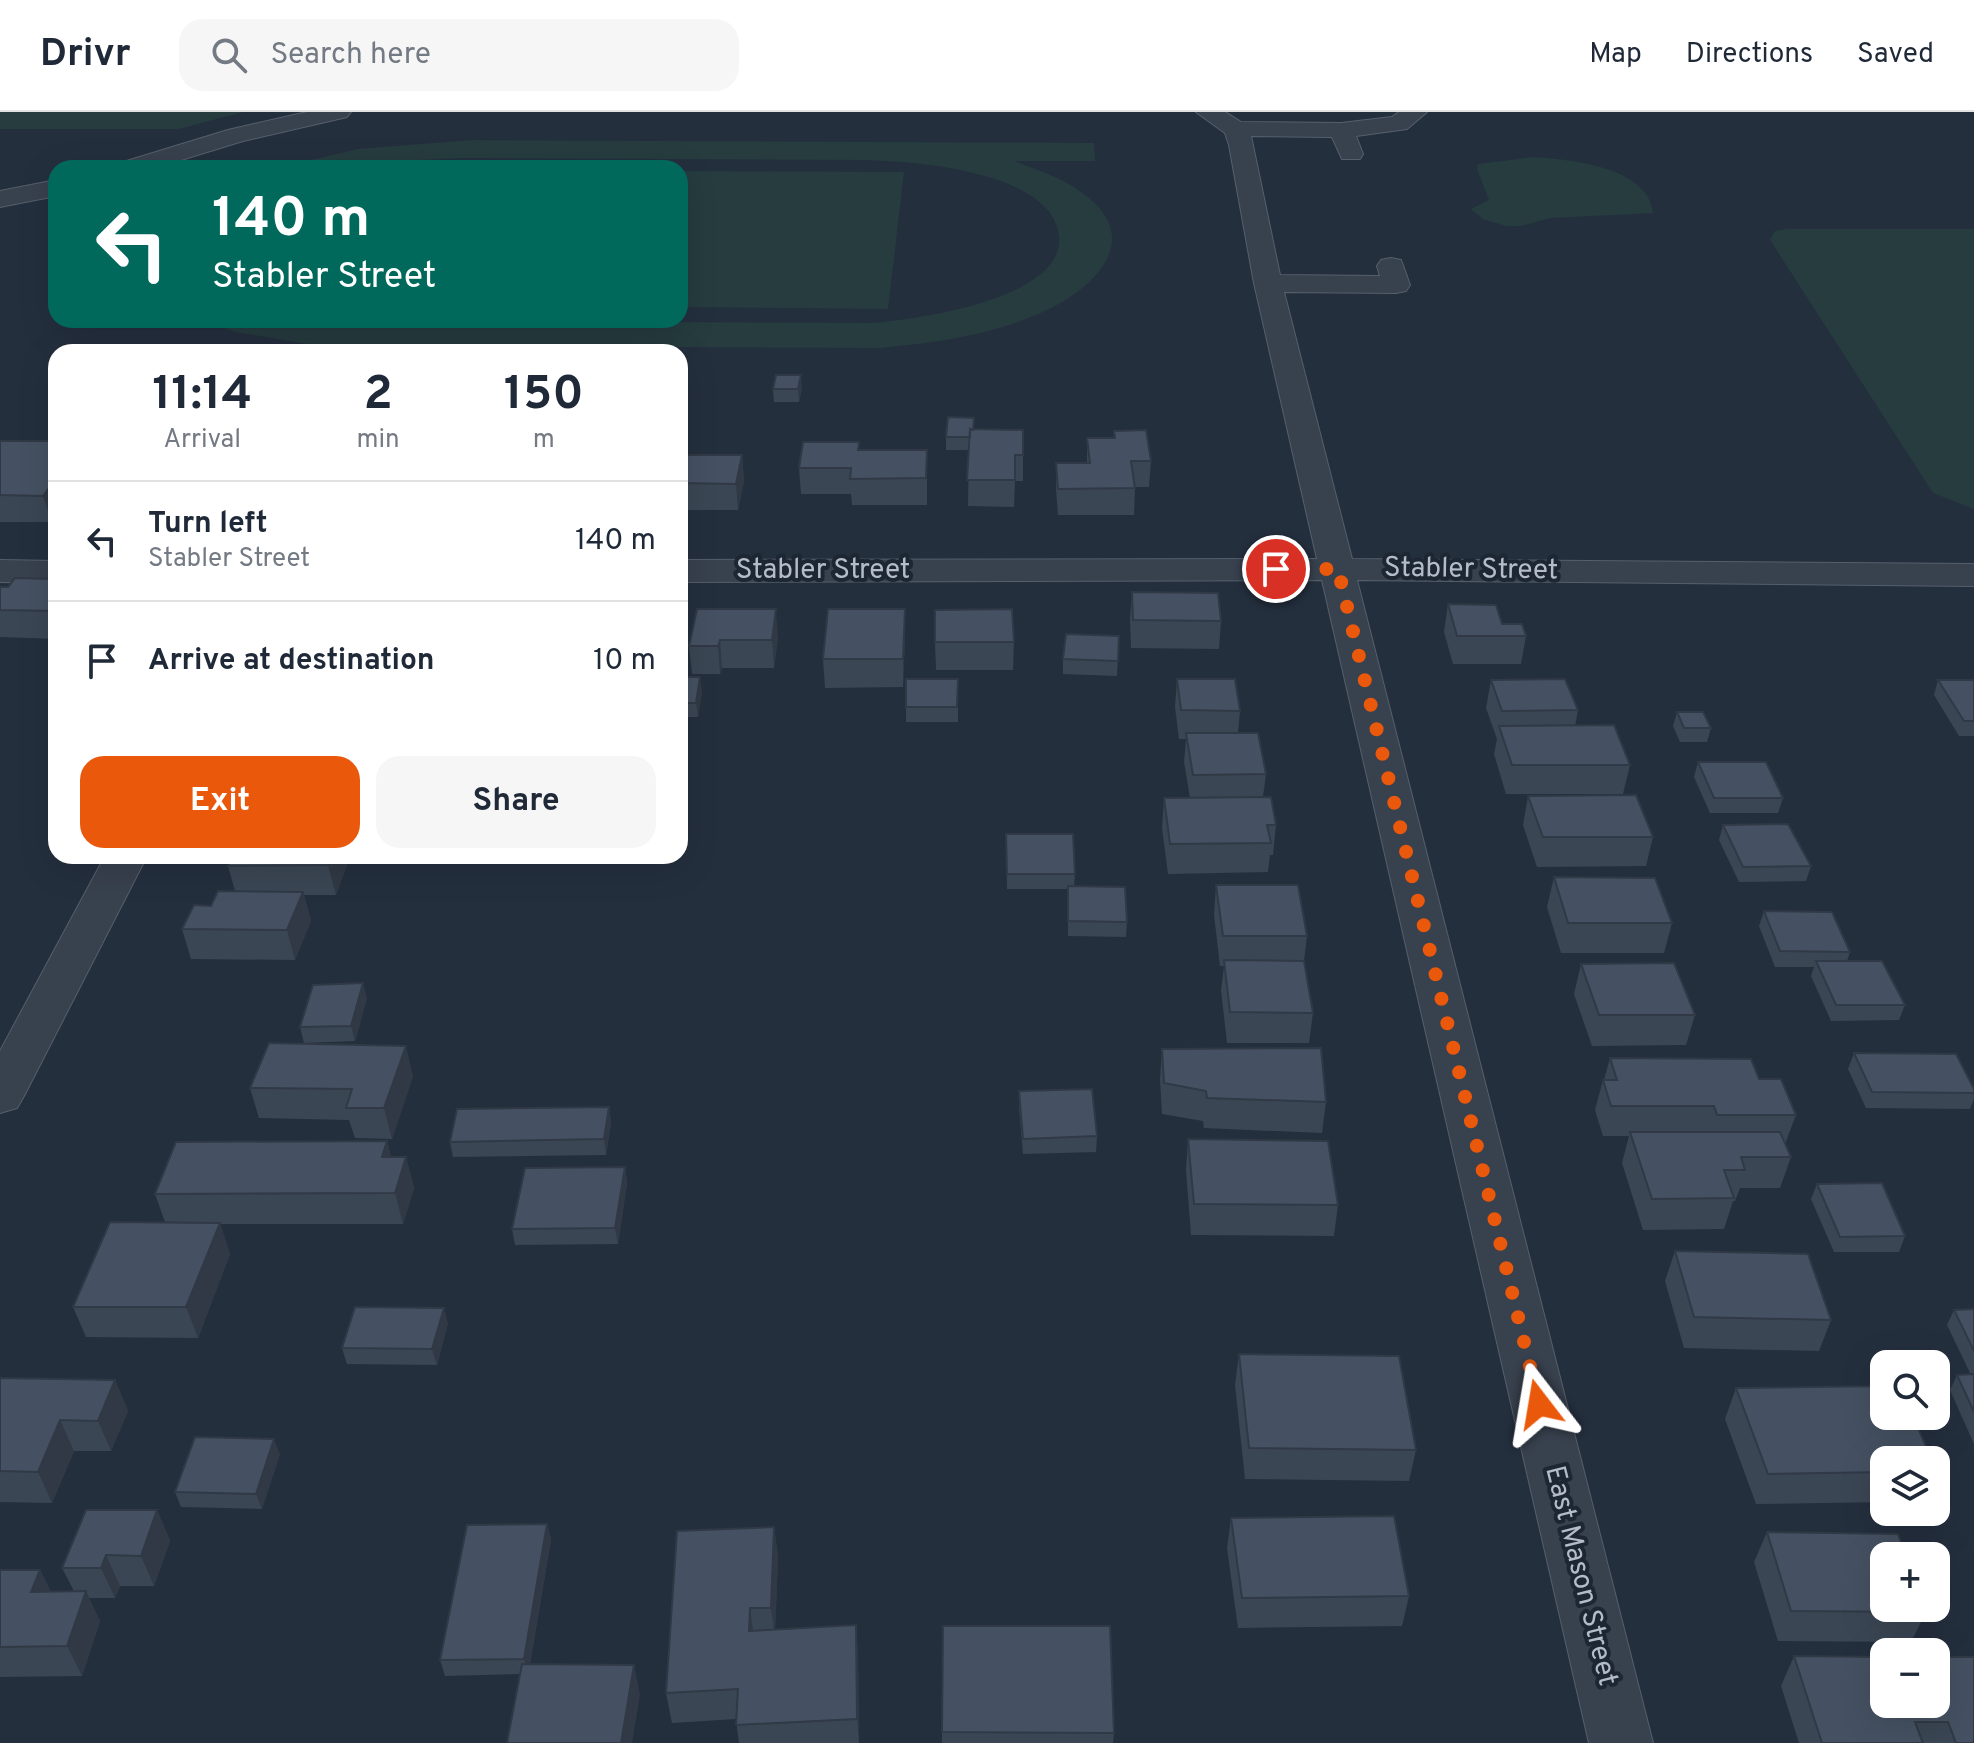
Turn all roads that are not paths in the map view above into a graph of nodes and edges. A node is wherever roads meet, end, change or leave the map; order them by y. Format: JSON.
{"nodes":[{"id":1,"x":339,"y":112,"type":"edge"},
{"id":2,"x":1208,"y":112,"type":"edge"},
{"id":3,"x":1415,"y":112,"type":"edge"},
{"id":4,"x":1236,"y":129,"type":"junction"},
{"id":5,"x":1341,"y":130,"type":"junction"},
{"id":6,"x":1351,"y":154,"type":"dead end"},
{"id":7,"x":155,"y":160,"type":"edge"},
{"id":8,"x":48,"y":190,"type":"edge"},
{"id":9,"x":0,"y":199,"type":"edge"},
{"id":10,"x":1391,"y":266,"type":"dead end"},
{"id":11,"x":1268,"y":283,"type":"junction"},
{"id":12,"x":1338,"y":569,"type":"junction"},
{"id":13,"x":0,"y":571,"type":"edge"},
{"id":14,"x":688,"y":571,"type":"edge"},
{"id":15,"x":48,"y":572,"type":"edge"},
{"id":16,"x":1974,"y":575,"type":"edge"},
{"id":17,"x":122,"y":864,"type":"edge"},
{"id":18,"x":0,"y":1096,"type":"edge"},
{"id":19,"x":1621,"y":1743,"type":"edge"}],
"edges":[{"from":1,"to":7,"type":"street"},
{"from":2,"to":4,"type":"street"},
{"from":3,"to":5,"type":"street"},
{"from":4,"to":5,"type":"street"},
{"from":4,"to":11,"type":"street","name":"East Mason Street"},
{"from":5,"to":6,"type":"street"},
{"from":8,"to":9,"type":"street"},
{"from":10,"to":11,"type":"street"},
{"from":11,"to":12,"type":"street","name":"East Mason Street"},
{"from":12,"to":14,"type":"street","name":"Stabler Street"},
{"from":12,"to":16,"type":"street","name":"Stabler Street"},
{"from":12,"to":19,"type":"street","name":"East Mason Street"},
{"from":13,"to":15,"type":"street"},
{"from":17,"to":18,"type":"street"}]}
